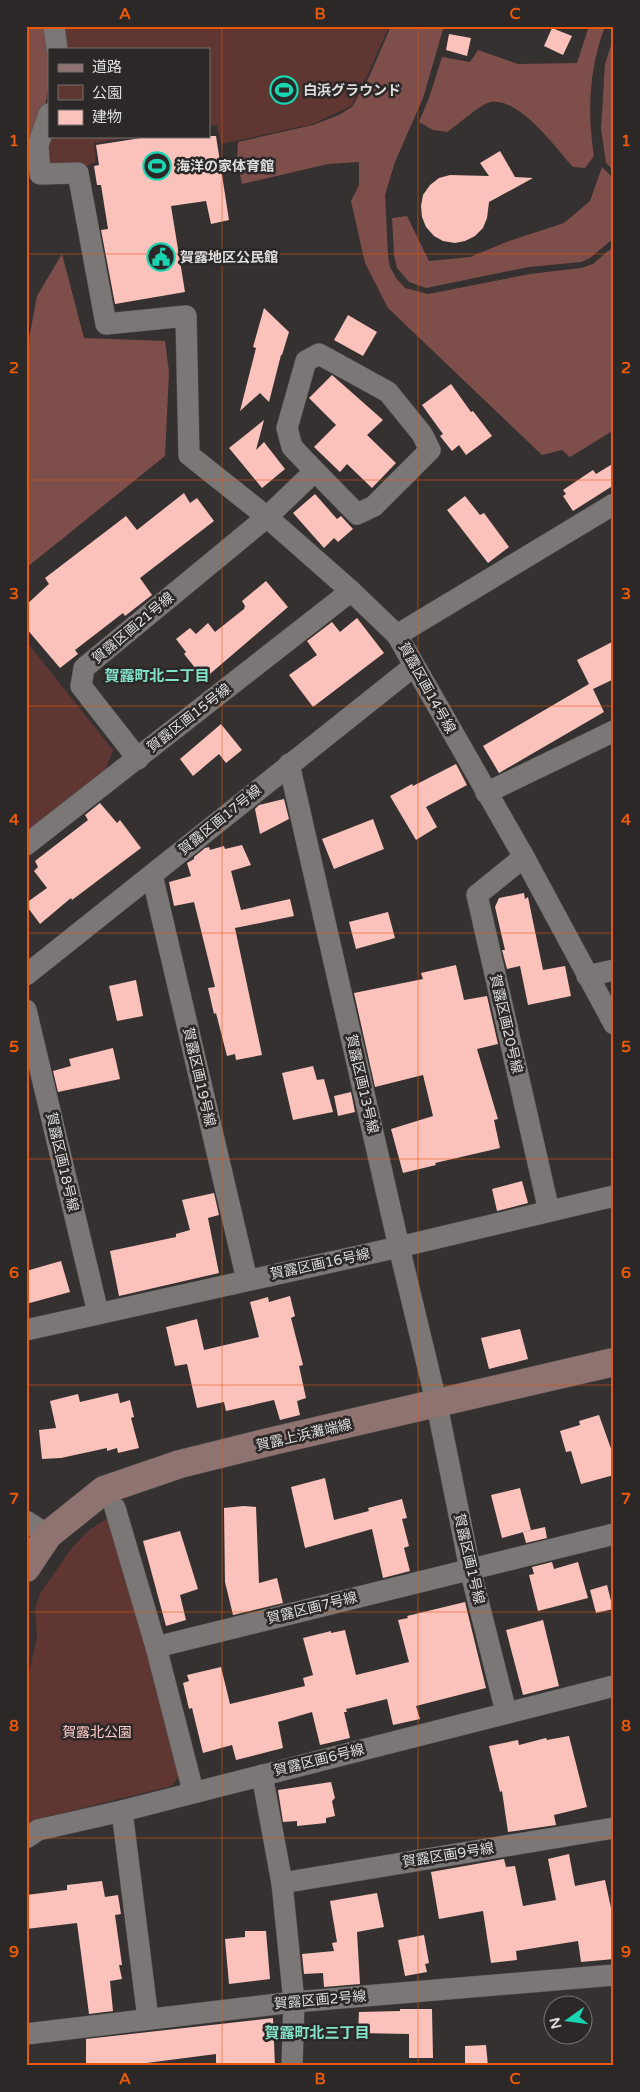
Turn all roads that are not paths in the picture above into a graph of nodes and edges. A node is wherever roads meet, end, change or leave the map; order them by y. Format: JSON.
{"nodes":[{"id":1,"x":54,"y":26,"type":"edge"},
{"id":2,"x":57,"y":48,"type":"edge"},
{"id":3,"x":48,"y":117,"type":"edge"},
{"id":4,"x":315,"y":471,"type":"junction"},
{"id":5,"x":614,"y":504,"type":"edge"},
{"id":6,"x":267,"y":517,"type":"junction"},
{"id":7,"x":351,"y":591,"type":"junction"},
{"id":8,"x":397,"y":635,"type":"junction"},
{"id":9,"x":414,"y":666,"type":"junction"},
{"id":10,"x":614,"y":731,"type":"edge"},
{"id":11,"x":138,"y":758,"type":"junction"},
{"id":12,"x":290,"y":764,"type":"junction"},
{"id":13,"x":486,"y":793,"type":"junction"},
{"id":14,"x":26,"y":845,"type":"edge"},
{"id":15,"x":524,"y":857,"type":"junction"},
{"id":16,"x":152,"y":875,"type":"junction"},
{"id":17,"x":614,"y":970,"type":"edge"},
{"id":18,"x":26,"y":975,"type":"edge"},
{"id":19,"x":588,"y":976,"type":"junction"},
{"id":20,"x":26,"y":1010,"type":"edge"},
{"id":21,"x":614,"y":1024,"type":"edge"},
{"id":22,"x":614,"y":1196,"type":"edge"},
{"id":23,"x":549,"y":1211,"type":"junction"},
{"id":24,"x":399,"y":1247,"type":"junction"},
{"id":25,"x":247,"y":1280,"type":"junction"},
{"id":26,"x":98,"y":1313,"type":"junction"},
{"id":27,"x":26,"y":1330,"type":"edge"},
{"id":28,"x":614,"y":1362,"type":"edge"},
{"id":29,"x":436,"y":1405,"type":"junction"},
{"id":30,"x":115,"y":1508,"type":"dead end"},
{"id":31,"x":37,"y":1528,"type":"edge"},
{"id":32,"x":614,"y":1534,"type":"edge"},
{"id":33,"x":26,"y":1568,"type":"edge"},
{"id":34,"x":470,"y":1569,"type":"junction"},
{"id":35,"x":156,"y":1647,"type":"junction"},
{"id":36,"x":614,"y":1686,"type":"edge"},
{"id":37,"x":506,"y":1712,"type":"junction"},
{"id":38,"x":262,"y":1775,"type":"junction"},
{"id":39,"x":193,"y":1791,"type":"junction"},
{"id":40,"x":122,"y":1811,"type":"junction"},
{"id":41,"x":614,"y":1828,"type":"edge"},
{"id":42,"x":26,"y":1838,"type":"edge"},
{"id":43,"x":282,"y":1883,"type":"junction"},
{"id":44,"x":614,"y":1975,"type":"edge"},
{"id":45,"x":294,"y":2002,"type":"junction"},
{"id":46,"x":148,"y":2019,"type":"junction"},
{"id":47,"x":26,"y":2034,"type":"edge"},
{"id":48,"x":292,"y":2066,"type":"edge"}],
"edges":[{"from":1,"to":2,"type":"street"},
{"from":3,"to":6,"type":"street","name":"賀露区画14号線"},
{"from":4,"to":4,"type":"street"},
{"from":4,"to":6,"type":"street","name":"賀露区画21号線"},
{"from":5,"to":8,"type":"street"},
{"from":6,"to":7,"type":"street","name":"賀露区画14号線"},
{"from":6,"to":11,"type":"street","name":"賀露区画21号線"},
{"from":7,"to":8,"type":"street","name":"賀露区画14号線"},
{"from":7,"to":11,"type":"street","name":"賀露区画15号線"},
{"from":8,"to":9,"type":"street","name":"賀露区画14号線"},
{"from":9,"to":12,"type":"street","name":"賀露区画17号線"},
{"from":9,"to":13,"type":"street","name":"賀露区画14号線"},
{"from":10,"to":13,"type":"street"},
{"from":11,"to":14,"type":"street","name":"賀露区画15号線"},
{"from":12,"to":16,"type":"street","name":"賀露区画17号線"},
{"from":12,"to":24,"type":"street","name":"賀露区画13号線"},
{"from":13,"to":15,"type":"street","name":"賀露区画14号線"},
{"from":15,"to":19,"type":"street","name":"賀露区画14号線"},
{"from":15,"to":23,"type":"street","name":"賀露区画20号線"},
{"from":16,"to":18,"type":"street","name":"賀露区画17号線"},
{"from":16,"to":25,"type":"street","name":"賀露区画19号線"},
{"from":17,"to":19,"type":"street"},
{"from":19,"to":21,"type":"street","name":"賀露区画14号線"},
{"from":20,"to":26,"type":"street","name":"賀露区画18号線"},
{"from":22,"to":23,"type":"street","name":"賀露区画16号線"},
{"from":23,"to":24,"type":"street","name":"賀露区画16号線"},
{"from":24,"to":25,"type":"street","name":"賀露区画16号線"},
{"from":24,"to":29,"type":"street","name":"賀露区画13号線"},
{"from":25,"to":26,"type":"street","name":"賀露区画16号線"},
{"from":26,"to":27,"type":"street","name":"賀露区画16号線"},
{"from":28,"to":29,"type":"street","name":"賀露上浜灘端線"},
{"from":29,"to":31,"type":"street","name":"賀露上浜灘端線"},
{"from":29,"to":34,"type":"street","name":"賀露区画1号線"},
{"from":30,"to":35,"type":"street"},
{"from":31,"to":33,"type":"street","name":"賀露上浜灘端線"},
{"from":32,"to":34,"type":"street","name":"賀露区画7号線"},
{"from":34,"to":35,"type":"street","name":"賀露区画7号線"},
{"from":34,"to":37,"type":"street","name":"賀露区画1号線"},
{"from":35,"to":39,"type":"street"},
{"from":36,"to":37,"type":"street","name":"賀露区画6号線"},
{"from":37,"to":38,"type":"street","name":"賀露区画6号線"},
{"from":38,"to":39,"type":"street","name":"賀露区画6号線"},
{"from":38,"to":43,"type":"street"},
{"from":39,"to":40,"type":"street","name":"賀露区画6号線"},
{"from":40,"to":42,"type":"street","name":"賀露区画6号線"},
{"from":40,"to":46,"type":"street"},
{"from":41,"to":43,"type":"street","name":"賀露区画9号線"},
{"from":43,"to":45,"type":"street"},
{"from":44,"to":45,"type":"street","name":"賀露区画2号線"},
{"from":45,"to":46,"type":"street","name":"賀露区画2号線"},
{"from":45,"to":48,"type":"street"},
{"from":46,"to":47,"type":"street","name":"賀露区画2号線"}]}
